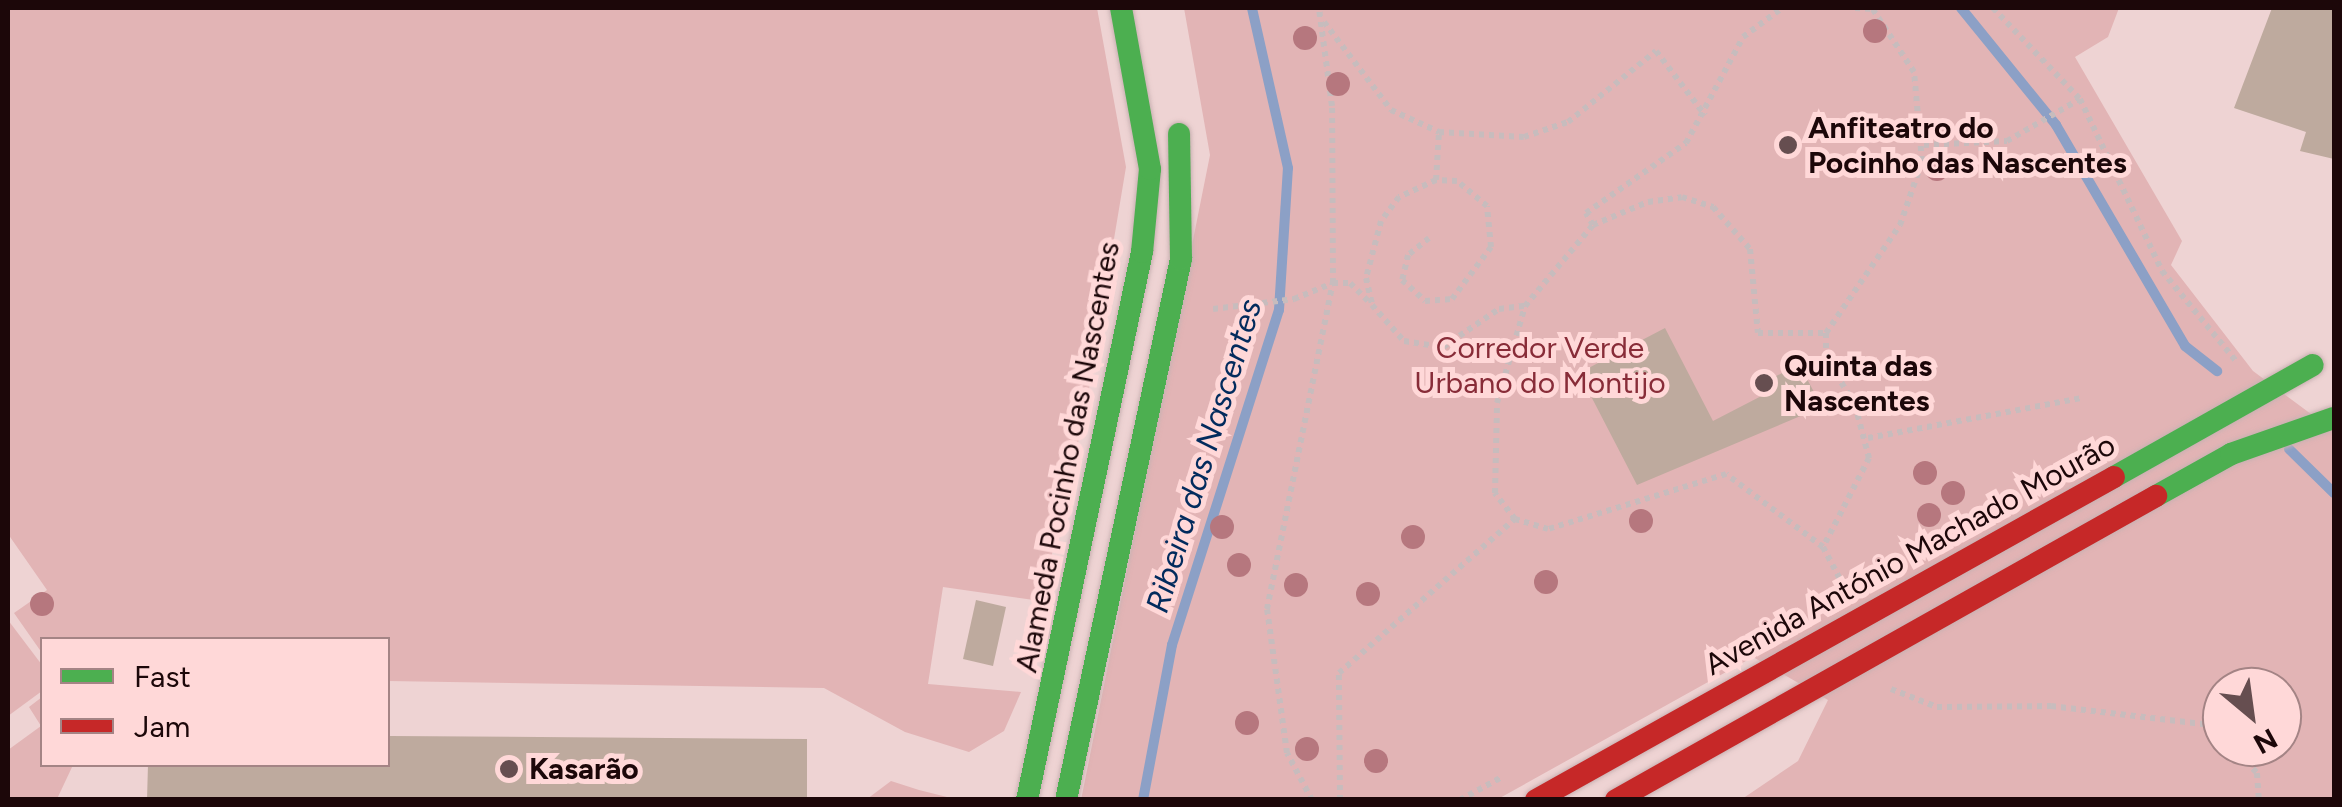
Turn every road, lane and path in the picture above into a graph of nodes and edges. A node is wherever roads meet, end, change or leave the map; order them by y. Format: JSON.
{"nodes":[{"id":1,"x":1120,"y":8,"type":"edge"},
{"id":2,"x":1319,"y":8,"type":"edge"},
{"id":3,"x":1782,"y":8,"type":"edge"},
{"id":4,"x":1856,"y":8,"type":"edge"},
{"id":5,"x":1873,"y":8,"type":"edge"},
{"id":6,"x":1993,"y":8,"type":"edge"},
{"id":7,"x":1321,"y":17,"type":"junction"},
{"id":8,"x":1175,"y":99,"type":"dead end"},
{"id":9,"x":2080,"y":99,"type":"junction"},
{"id":10,"x":1705,"y":114,"type":"junction"},
{"id":11,"x":1439,"y":132,"type":"junction"},
{"id":12,"x":1924,"y":145,"type":"junction"},
{"id":13,"x":1436,"y":180,"type":"junction"},
{"id":14,"x":1594,"y":225,"type":"junction"},
{"id":15,"x":1429,"y":238,"type":"dead end"},
{"id":16,"x":1333,"y":282,"type":"junction"},
{"id":17,"x":1372,"y":305,"type":"junction"},
{"id":18,"x":1525,"y":306,"type":"junction"},
{"id":19,"x":1204,"y":310,"type":"dead end"},
{"id":20,"x":1826,"y":333,"type":"junction"},
{"id":21,"x":2332,"y":345,"type":"dead end"},
{"id":22,"x":2314,"y":364,"type":"junction"},
{"id":23,"x":2242,"y":370,"type":"dead end"},
{"id":24,"x":2082,"y":398,"type":"dead end"},
{"id":25,"x":2334,"y":417,"type":"edge"},
{"id":26,"x":1868,"y":438,"type":"junction"},
{"id":27,"x":1515,"y":519,"type":"junction"},
{"id":28,"x":1823,"y":547,"type":"junction"},
{"id":29,"x":1859,"y":618,"type":"junction"},
{"id":30,"x":1874,"y":655,"type":"junction"},
{"id":31,"x":1753,"y":723,"type":"junction"},
{"id":32,"x":2202,"y":726,"type":"edge"},
{"id":33,"x":2251,"y":767,"type":"edge"},
{"id":34,"x":1027,"y":800,"type":"edge"},
{"id":35,"x":1066,"y":800,"type":"edge"},
{"id":36,"x":1312,"y":800,"type":"edge"},
{"id":37,"x":1340,"y":800,"type":"edge"},
{"id":38,"x":1536,"y":800,"type":"edge"},
{"id":39,"x":1616,"y":800,"type":"edge"},
{"id":40,"x":1648,"y":800,"type":"edge"},
{"id":41,"x":2259,"y":800,"type":"edge"}],
"edges":[{"from":1,"to":34,"type":"main road","name":"Alameda Pocinho das Nascentes"},
{"from":2,"to":7,"type":"path"},
{"from":3,"to":10,"type":"path"},
{"from":4,"to":5,"type":"path"},
{"from":5,"to":12,"type":"path"},
{"from":6,"to":9,"type":"path"},
{"from":7,"to":11,"type":"path"},
{"from":7,"to":16,"type":"path"},
{"from":8,"to":35,"type":"main road"},
{"from":9,"to":12,"type":"path"},
{"from":9,"to":23,"type":"path"},
{"from":10,"to":11,"type":"path"},
{"from":10,"to":14,"type":"path"},
{"from":11,"to":13,"type":"path"},
{"from":12,"to":20,"type":"path"},
{"from":13,"to":15,"type":"path"},
{"from":13,"to":17,"type":"path"},
{"from":14,"to":18,"type":"path"},
{"from":14,"to":20,"type":"path"},
{"from":16,"to":17,"type":"path"},
{"from":16,"to":19,"type":"path"},
{"from":16,"to":36,"type":"path"},
{"from":17,"to":18,"type":"path"},
{"from":18,"to":27,"type":"path"},
{"from":20,"to":26,"type":"path"},
{"from":21,"to":22,"type":"main road","name":"Avenida António Machado Mourão"},
{"from":22,"to":25,"type":"main road"},
{"from":22,"to":29,"type":"main road","name":"Avenida António Machado Mourão"},
{"from":24,"to":26,"type":"path"},
{"from":25,"to":30,"type":"main road"},
{"from":26,"to":28,"type":"path"},
{"from":27,"to":28,"type":"path"},
{"from":27,"to":37,"type":"path"},
{"from":28,"to":29,"type":"path"},
{"from":29,"to":38,"type":"main road","name":"Avenida António Machado Mourão"},
{"from":30,"to":31,"type":"main road"},
{"from":30,"to":32,"type":"path"},
{"from":31,"to":39,"type":"main road"},
{"from":31,"to":40,"type":"main road"},
{"from":33,"to":41,"type":"path"}]}
